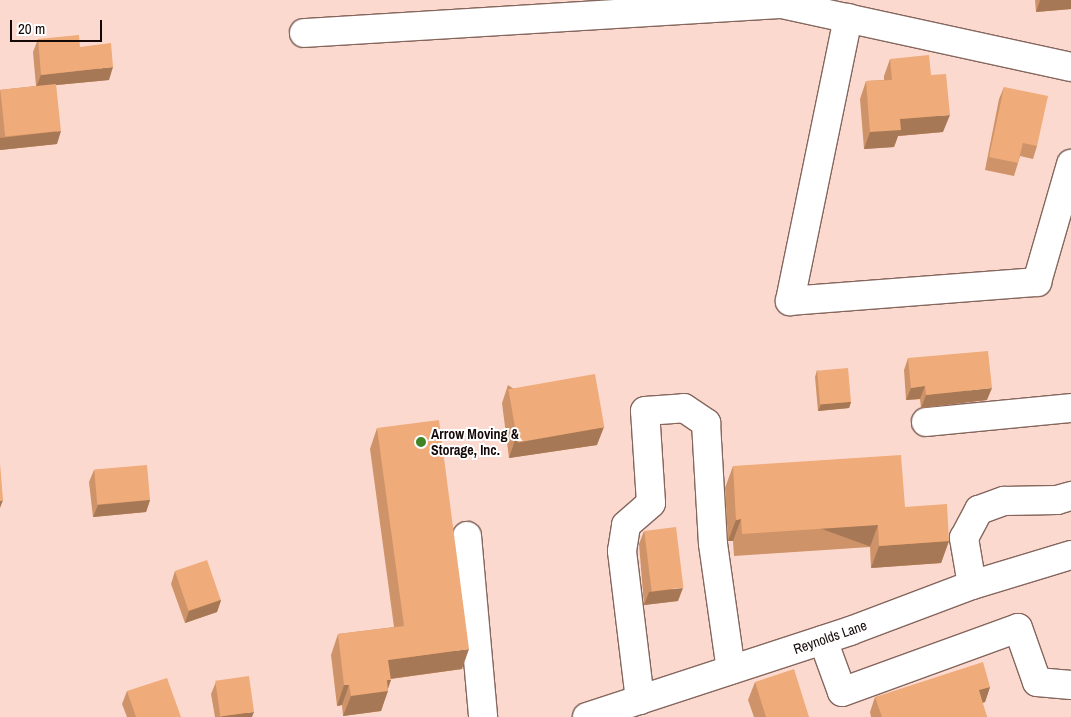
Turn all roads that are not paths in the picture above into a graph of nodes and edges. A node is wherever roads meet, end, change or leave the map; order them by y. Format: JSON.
{"nodes":[{"id":1,"x":848,"y":18,"type":"junction"},
{"id":2,"x":304,"y":32,"type":"dead end"},
{"id":3,"x":1071,"y":67,"type":"edge"},
{"id":4,"x":1071,"y":164,"type":"edge"},
{"id":5,"x":1071,"y":408,"type":"edge"},
{"id":6,"x":926,"y":422,"type":"dead end"},
{"id":7,"x":1071,"y":496,"type":"edge"},
{"id":8,"x":466,"y":536,"type":"dead end"},
{"id":9,"x":1071,"y":555,"type":"edge"},
{"id":10,"x":972,"y":585,"type":"junction"},
{"id":11,"x":823,"y":640,"type":"junction"},
{"id":12,"x":731,"y":670,"type":"junction"},
{"id":13,"x":1071,"y":685,"type":"edge"},
{"id":14,"x":640,"y":700,"type":"junction"},
{"id":15,"x":597,"y":715,"type":"edge"},
{"id":16,"x":483,"y":717,"type":"edge"}],
"edges":[{"from":1,"to":2,"type":"street"},
{"from":1,"to":3,"type":"street"},
{"from":1,"to":4,"type":"street"},
{"from":5,"to":6,"type":"street"},
{"from":7,"to":10,"type":"street"},
{"from":8,"to":16,"type":"street"},
{"from":9,"to":10,"type":"street","name":"Reynolds Lane"},
{"from":10,"to":11,"type":"street","name":"Reynolds Lane"},
{"from":11,"to":12,"type":"street","name":"Reynolds Lane"},
{"from":11,"to":13,"type":"street"},
{"from":12,"to":14,"type":"street","name":"Reynolds Lane"},
{"from":12,"to":14,"type":"street"},
{"from":14,"to":15,"type":"street","name":"Reynolds Lane"}]}
